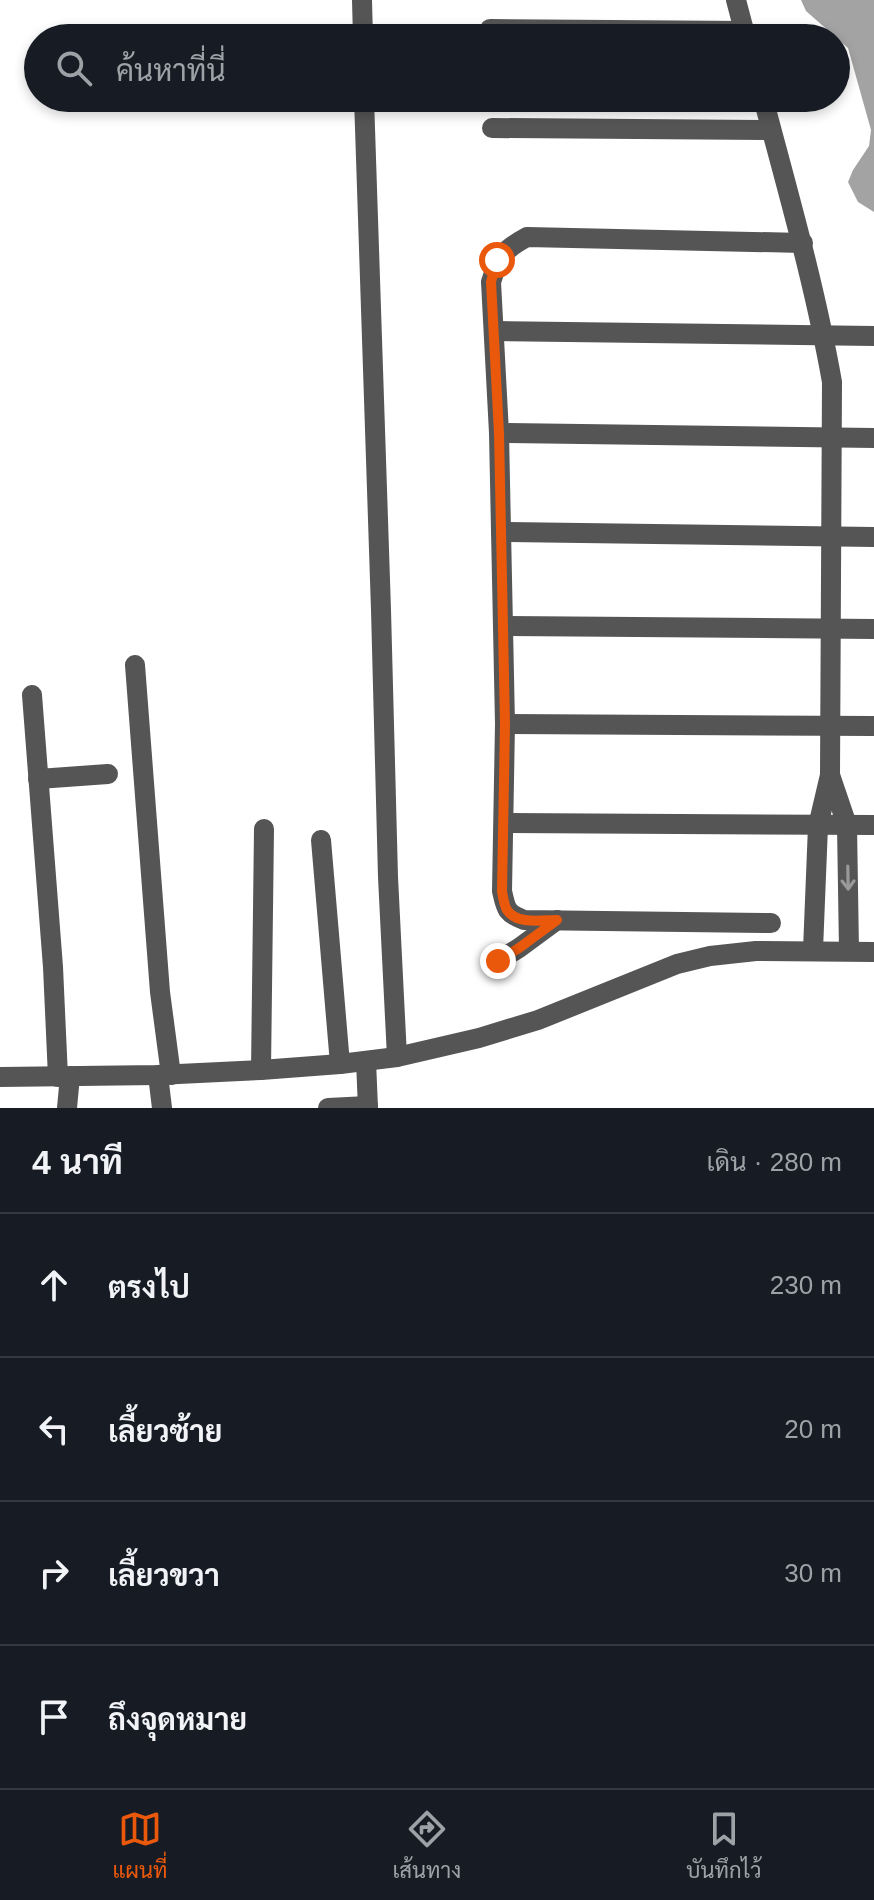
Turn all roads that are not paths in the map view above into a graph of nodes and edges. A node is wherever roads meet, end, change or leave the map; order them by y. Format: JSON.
{"nodes":[{"id":1,"x":362,"y":0,"type":"edge"},
{"id":2,"x":736,"y":0,"type":"edge"},
{"id":3,"x":363,"y":24,"type":"edge"},
{"id":4,"x":743,"y":24,"type":"edge"},
{"id":5,"x":364,"y":112,"type":"edge"},
{"id":6,"x":766,"y":112,"type":"edge"},
{"id":7,"x":492,"y":128,"type":"dead end"},
{"id":8,"x":771,"y":130,"type":"junction"},
{"id":9,"x":803,"y":243,"type":"junction"},
{"id":10,"x":494,"y":331,"type":"junction"},
{"id":11,"x":824,"y":335,"type":"junction"},
{"id":12,"x":874,"y":336,"type":"edge"},
{"id":13,"x":499,"y":433,"type":"junction"},
{"id":14,"x":831,"y":438,"type":"junction"},
{"id":15,"x":874,"y":438,"type":"edge"},
{"id":16,"x":501,"y":532,"type":"junction"},
{"id":17,"x":830,"y":536,"type":"junction"},
{"id":18,"x":874,"y":537,"type":"edge"},
{"id":19,"x":503,"y":626,"type":"junction"},
{"id":20,"x":830,"y":629,"type":"junction"},
{"id":21,"x":874,"y":629,"type":"edge"},
{"id":22,"x":135,"y":665,"type":"dead end"},
{"id":23,"x":32,"y":695,"type":"dead end"},
{"id":24,"x":505,"y":724,"type":"junction"},
{"id":25,"x":830,"y":726,"type":"junction"},
{"id":26,"x":874,"y":726,"type":"edge"},
{"id":27,"x":108,"y":774,"type":"dead end"},
{"id":28,"x":830,"y":775,"type":"junction"},
{"id":29,"x":38,"y":779,"type":"junction"},
{"id":30,"x":504,"y":823,"type":"junction"},
{"id":31,"x":847,"y":825,"type":"junction"},
{"id":32,"x":874,"y":825,"type":"edge"},
{"id":33,"x":818,"y":826,"type":"junction"},
{"id":34,"x":264,"y":829,"type":"dead end"},
{"id":35,"x":321,"y":840,"type":"dead end"},
{"id":36,"x":557,"y":920,"type":"junction"},
{"id":37,"x":771,"y":923,"type":"dead end"},
{"id":38,"x":813,"y":950,"type":"junction"},
{"id":39,"x":849,"y":951,"type":"junction"},
{"id":40,"x":874,"y":952,"type":"edge"},
{"id":41,"x":498,"y":961,"type":"dead end"},
{"id":42,"x":397,"y":1057,"type":"junction"},
{"id":43,"x":366,"y":1061,"type":"junction"},
{"id":44,"x":340,"y":1064,"type":"junction"},
{"id":45,"x":261,"y":1070,"type":"junction"},
{"id":46,"x":165,"y":1075,"type":"junction"},
{"id":47,"x":64,"y":1076,"type":"junction"},
{"id":48,"x":0,"y":1077,"type":"edge"},
{"id":49,"x":368,"y":1107,"type":"edge"},
{"id":50,"x":67,"y":1108,"type":"edge"},
{"id":51,"x":162,"y":1108,"type":"edge"},
{"id":52,"x":328,"y":1108,"type":"edge"}],
"edges":[{"from":1,"to":3,"type":"street"},
{"from":2,"to":4,"type":"street"},
{"from":5,"to":42,"type":"street"},
{"from":6,"to":8,"type":"street"},
{"from":7,"to":8,"type":"street"},
{"from":8,"to":9,"type":"street"},
{"from":9,"to":10,"type":"street"},
{"from":9,"to":11,"type":"street"},
{"from":10,"to":11,"type":"street"},
{"from":10,"to":13,"type":"street"},
{"from":11,"to":12,"type":"street"},
{"from":11,"to":14,"type":"street"},
{"from":13,"to":14,"type":"street"},
{"from":13,"to":16,"type":"street"},
{"from":14,"to":15,"type":"street"},
{"from":14,"to":17,"type":"street"},
{"from":16,"to":17,"type":"street"},
{"from":16,"to":19,"type":"street"},
{"from":17,"to":18,"type":"street"},
{"from":17,"to":20,"type":"street"},
{"from":19,"to":20,"type":"street"},
{"from":19,"to":24,"type":"street"},
{"from":20,"to":21,"type":"street"},
{"from":20,"to":25,"type":"street"},
{"from":22,"to":46,"type":"street"},
{"from":23,"to":29,"type":"street"},
{"from":24,"to":25,"type":"street"},
{"from":24,"to":30,"type":"street"},
{"from":25,"to":26,"type":"street"},
{"from":25,"to":28,"type":"street"},
{"from":27,"to":29,"type":"street"},
{"from":28,"to":31,"type":"street"},
{"from":28,"to":33,"type":"street"},
{"from":29,"to":47,"type":"street"},
{"from":30,"to":33,"type":"street"},
{"from":30,"to":36,"type":"street"},
{"from":31,"to":32,"type":"street"},
{"from":31,"to":33,"type":"street"},
{"from":31,"to":39,"type":"street","one_way":true},
{"from":33,"to":38,"type":"street"},
{"from":34,"to":45,"type":"street"},
{"from":35,"to":44,"type":"street"},
{"from":36,"to":37,"type":"street"},
{"from":36,"to":41,"type":"street"},
{"from":38,"to":39,"type":"street"},
{"from":38,"to":42,"type":"street"},
{"from":39,"to":40,"type":"street"},
{"from":42,"to":43,"type":"street"},
{"from":43,"to":44,"type":"street"},
{"from":43,"to":49,"type":"street"},
{"from":44,"to":45,"type":"street"},
{"from":45,"to":46,"type":"street"},
{"from":46,"to":47,"type":"street"},
{"from":46,"to":51,"type":"street"},
{"from":47,"to":48,"type":"street"},
{"from":47,"to":50,"type":"street"},
{"from":49,"to":52,"type":"street"}]}
